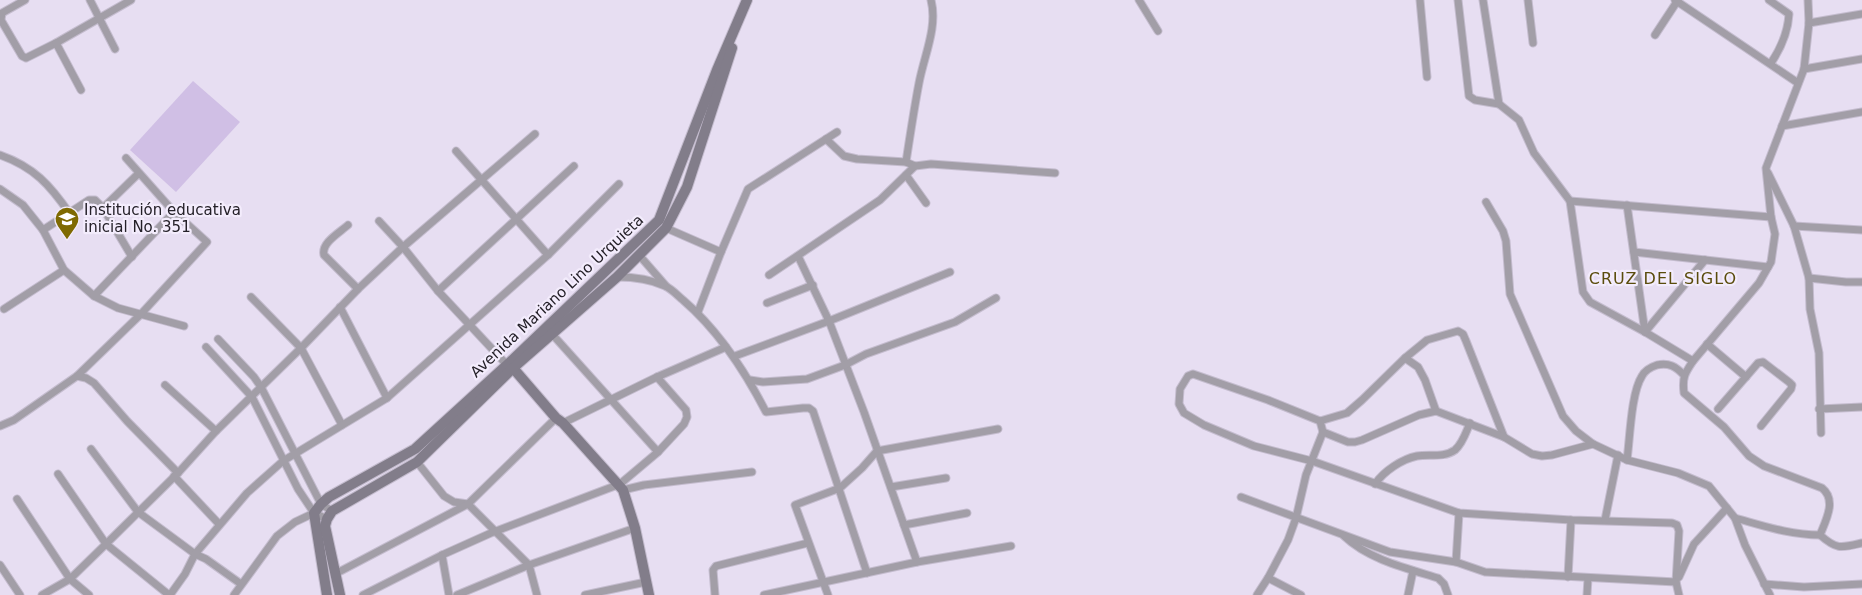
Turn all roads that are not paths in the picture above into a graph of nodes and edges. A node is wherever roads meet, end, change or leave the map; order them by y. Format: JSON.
{"nodes":[{"id":1,"x":25,"y":0,"type":"edge"},
{"id":2,"x":90,"y":0,"type":"edge"},
{"id":3,"x":131,"y":0,"type":"edge"},
{"id":4,"x":747,"y":0,"type":"edge"},
{"id":5,"x":931,"y":0,"type":"edge"},
{"id":6,"x":1139,"y":0,"type":"edge"},
{"id":7,"x":1420,"y":0,"type":"edge"},
{"id":8,"x":1458,"y":0,"type":"edge"},
{"id":9,"x":1483,"y":0,"type":"edge"},
{"id":10,"x":1528,"y":0,"type":"edge"},
{"id":11,"x":1677,"y":0,"type":"edge"},
{"id":12,"x":1769,"y":0,"type":"edge"},
{"id":13,"x":1808,"y":0,"type":"edge"},
{"id":14,"x":741,"y":14,"type":"junction"},
{"id":15,"x":1862,"y":14,"type":"edge"},
{"id":16,"x":99,"y":17,"type":"junction"},
{"id":17,"x":1809,"y":23,"type":"junction"},
{"id":18,"x":1158,"y":31,"type":"dead end"},
{"id":19,"x":1655,"y":35,"type":"dead end"},
{"id":20,"x":56,"y":43,"type":"junction"},
{"id":21,"x":1533,"y":43,"type":"dead end"},
{"id":22,"x":115,"y":49,"type":"dead end"},
{"id":23,"x":1862,"y":59,"type":"edge"},
{"id":24,"x":1771,"y":64,"type":"junction"},
{"id":25,"x":1804,"y":69,"type":"junction"},
{"id":26,"x":1427,"y":77,"type":"dead end"},
{"id":27,"x":1798,"y":83,"type":"junction"},
{"id":28,"x":81,"y":90,"type":"dead end"},
{"id":29,"x":1499,"y":104,"type":"junction"},
{"id":30,"x":1862,"y":112,"type":"edge"},
{"id":31,"x":1782,"y":126,"type":"junction"},
{"id":32,"x":837,"y":132,"type":"dead end"},
{"id":33,"x":535,"y":134,"type":"dead end"},
{"id":34,"x":826,"y":139,"type":"junction"},
{"id":35,"x":456,"y":151,"type":"dead end"},
{"id":36,"x":0,"y":155,"type":"edge"},
{"id":37,"x":126,"y":158,"type":"dead end"},
{"id":38,"x":906,"y":162,"type":"junction"},
{"id":39,"x":574,"y":166,"type":"dead end"},
{"id":40,"x":916,"y":166,"type":"junction"},
{"id":41,"x":1766,"y":168,"type":"junction"},
{"id":42,"x":1055,"y":173,"type":"dead end"},
{"id":43,"x":138,"y":174,"type":"junction"},
{"id":44,"x":906,"y":175,"type":"junction"},
{"id":45,"x":482,"y":180,"type":"junction"},
{"id":46,"x":619,"y":184,"type":"dead end"},
{"id":47,"x":0,"y":189,"type":"edge"},
{"id":48,"x":1570,"y":201,"type":"junction"},
{"id":49,"x":1486,"y":202,"type":"dead end"},
{"id":50,"x":926,"y":203,"type":"dead end"},
{"id":51,"x":1627,"y":205,"type":"junction"},
{"id":52,"x":103,"y":208,"type":"junction"},
{"id":53,"x":174,"y":212,"type":"junction"},
{"id":54,"x":70,"y":214,"type":"junction"},
{"id":55,"x":1771,"y":217,"type":"junction"},
{"id":56,"x":517,"y":218,"type":"junction"},
{"id":57,"x":379,"y":221,"type":"dead end"},
{"id":58,"x":348,"y":225,"type":"dead end"},
{"id":59,"x":1794,"y":226,"type":"junction"},
{"id":60,"x":666,"y":228,"type":"junction"},
{"id":61,"x":43,"y":230,"type":"junction"},
{"id":62,"x":1862,"y":230,"type":"edge"},
{"id":63,"x":403,"y":247,"type":"junction"},
{"id":64,"x":721,"y":252,"type":"junction"},
{"id":65,"x":1634,"y":252,"type":"junction"},
{"id":66,"x":548,"y":255,"type":"junction"},
{"id":67,"x":639,"y":255,"type":"junction"},
{"id":68,"x":798,"y":256,"type":"junction"},
{"id":69,"x":132,"y":257,"type":"junction"},
{"id":70,"x":1705,"y":260,"type":"junction"},
{"id":71,"x":1768,"y":268,"type":"junction"},
{"id":72,"x":64,"y":270,"type":"junction"},
{"id":73,"x":950,"y":272,"type":"dead end"},
{"id":74,"x":769,"y":275,"type":"dead end"},
{"id":75,"x":617,"y":276,"type":"junction"},
{"id":76,"x":1809,"y":278,"type":"junction"},
{"id":77,"x":1862,"y":282,"type":"edge"},
{"id":78,"x":813,"y":285,"type":"junction"},
{"id":79,"x":666,"y":286,"type":"junction"},
{"id":80,"x":358,"y":289,"type":"junction"},
{"id":81,"x":438,"y":291,"type":"junction"},
{"id":82,"x":94,"y":296,"type":"junction"},
{"id":83,"x":251,"y":298,"type":"dead end"},
{"id":84,"x":996,"y":298,"type":"dead end"},
{"id":85,"x":767,"y":303,"type":"dead end"},
{"id":86,"x":340,"y":307,"type":"junction"},
{"id":87,"x":4,"y":309,"type":"dead end"},
{"id":88,"x":698,"y":312,"type":"junction"},
{"id":89,"x":140,"y":314,"type":"junction"},
{"id":90,"x":829,"y":321,"type":"junction"},
{"id":91,"x":184,"y":326,"type":"dead end"},
{"id":92,"x":470,"y":326,"type":"junction"},
{"id":93,"x":1645,"y":332,"type":"junction"},
{"id":94,"x":552,"y":334,"type":"junction"},
{"id":95,"x":218,"y":338,"type":"dead end"},
{"id":96,"x":1707,"y":344,"type":"junction"},
{"id":97,"x":206,"y":347,"type":"dead end"},
{"id":98,"x":726,"y":347,"type":"junction"},
{"id":99,"x":301,"y":348,"type":"junction"},
{"id":100,"x":735,"y":356,"type":"junction"},
{"id":101,"x":1405,"y":358,"type":"junction"},
{"id":102,"x":1693,"y":361,"type":"junction"},
{"id":103,"x":845,"y":365,"type":"junction"},
{"id":104,"x":510,"y":366,"type":"junction"},
{"id":105,"x":1684,"y":375,"type":"junction"},
{"id":106,"x":77,"y":376,"type":"junction"},
{"id":107,"x":657,"y":377,"type":"junction"},
{"id":108,"x":1746,"y":377,"type":"junction"},
{"id":109,"x":750,"y":380,"type":"junction"},
{"id":110,"x":165,"y":385,"type":"dead end"},
{"id":111,"x":261,"y":386,"type":"junction"},
{"id":112,"x":252,"y":397,"type":"junction"},
{"id":113,"x":388,"y":398,"type":"junction"},
{"id":114,"x":611,"y":399,"type":"junction"},
{"id":115,"x":1862,"y":406,"type":"edge"},
{"id":116,"x":1718,"y":409,"type":"dead end"},
{"id":117,"x":1820,"y":409,"type":"junction"},
{"id":118,"x":1436,"y":411,"type":"junction"},
{"id":119,"x":559,"y":421,"type":"junction"},
{"id":120,"x":1320,"y":421,"type":"junction"},
{"id":121,"x":1470,"y":423,"type":"junction"},
{"id":122,"x":342,"y":425,"type":"junction"},
{"id":123,"x":0,"y":426,"type":"edge"},
{"id":124,"x":1762,"y":426,"type":"dead end"},
{"id":125,"x":998,"y":428,"type":"dead end"},
{"id":126,"x":216,"y":431,"type":"junction"},
{"id":127,"x":1324,"y":432,"type":"junction"},
{"id":128,"x":1821,"y":433,"type":"dead end"},
{"id":129,"x":1504,"y":437,"type":"junction"},
{"id":130,"x":1593,"y":444,"type":"junction"},
{"id":131,"x":91,"y":448,"type":"dead end"},
{"id":132,"x":877,"y":451,"type":"junction"},
{"id":133,"x":658,"y":452,"type":"junction"},
{"id":134,"x":294,"y":453,"type":"junction"},
{"id":135,"x":1618,"y":455,"type":"junction"},
{"id":136,"x":1627,"y":460,"type":"junction"},
{"id":137,"x":283,"y":461,"type":"junction"},
{"id":138,"x":417,"y":462,"type":"junction"},
{"id":139,"x":1312,"y":462,"type":"junction"},
{"id":140,"x":752,"y":472,"type":"dead end"},
{"id":141,"x":58,"y":474,"type":"dead end"},
{"id":142,"x":176,"y":475,"type":"junction"},
{"id":143,"x":946,"y":478,"type":"dead end"},
{"id":144,"x":1376,"y":484,"type":"junction"},
{"id":145,"x":621,"y":487,"type":"junction"},
{"id":146,"x":840,"y":488,"type":"junction"},
{"id":147,"x":891,"y":488,"type":"junction"},
{"id":148,"x":1240,"y":497,"type":"dead end"},
{"id":149,"x":17,"y":499,"type":"dead end"},
{"id":150,"x":321,"y":504,"type":"junction"},
{"id":151,"x":468,"y":504,"type":"junction"},
{"id":152,"x":1727,"y":508,"type":"junction"},
{"id":153,"x":138,"y":512,"type":"junction"},
{"id":154,"x":314,"y":513,"type":"junction"},
{"id":155,"x":967,"y":513,"type":"dead end"},
{"id":156,"x":1459,"y":513,"type":"junction"},
{"id":157,"x":329,"y":515,"type":"junction"},
{"id":158,"x":1296,"y":518,"type":"junction"},
{"id":159,"x":1736,"y":518,"type":"junction"},
{"id":160,"x":1570,"y":520,"type":"junction"},
{"id":161,"x":1605,"y":520,"type":"junction"},
{"id":162,"x":219,"y":524,"type":"junction"},
{"id":163,"x":904,"y":524,"type":"junction"},
{"id":164,"x":635,"y":528,"type":"junction"},
{"id":165,"x":496,"y":531,"type":"junction"},
{"id":166,"x":1342,"y":534,"type":"junction"},
{"id":167,"x":1820,"y":535,"type":"junction"},
{"id":168,"x":808,"y":543,"type":"junction"},
{"id":169,"x":1862,"y":543,"type":"edge"},
{"id":170,"x":106,"y":544,"type":"junction"},
{"id":171,"x":1011,"y":546,"type":"dead end"},
{"id":172,"x":195,"y":554,"type":"junction"},
{"id":173,"x":442,"y":555,"type":"junction"},
{"id":174,"x":917,"y":562,"type":"junction"},
{"id":175,"x":1456,"y":562,"type":"junction"},
{"id":176,"x":0,"y":565,"type":"edge"},
{"id":177,"x":529,"y":565,"type":"junction"},
{"id":178,"x":1413,"y":570,"type":"junction"},
{"id":179,"x":868,"y":573,"type":"junction"},
{"id":180,"x":335,"y":574,"type":"junction"},
{"id":181,"x":1568,"y":577,"type":"junction"},
{"id":182,"x":1268,"y":578,"type":"junction"},
{"id":183,"x":1588,"y":578,"type":"junction"},
{"id":184,"x":70,"y":579,"type":"junction"},
{"id":185,"x":646,"y":582,"type":"junction"},
{"id":186,"x":1676,"y":582,"type":"junction"},
{"id":187,"x":824,"y":583,"type":"junction"},
{"id":188,"x":241,"y":584,"type":"junction"},
{"id":189,"x":1764,"y":584,"type":"junction"},
{"id":190,"x":1862,"y":584,"type":"edge"},
{"id":191,"x":20,"y":595,"type":"edge"},
{"id":192,"x":42,"y":595,"type":"edge"},
{"id":193,"x":89,"y":595,"type":"edge"},
{"id":194,"x":170,"y":595,"type":"edge"},
{"id":195,"x":234,"y":595,"type":"edge"},
{"id":196,"x":327,"y":595,"type":"edge"},
{"id":197,"x":340,"y":595,"type":"edge"},
{"id":198,"x":364,"y":595,"type":"edge"},
{"id":199,"x":449,"y":595,"type":"edge"},
{"id":200,"x":457,"y":595,"type":"edge"},
{"id":201,"x":537,"y":595,"type":"edge"},
{"id":202,"x":585,"y":595,"type":"edge"},
{"id":203,"x":649,"y":595,"type":"edge"},
{"id":204,"x":715,"y":595,"type":"edge"},
{"id":205,"x":764,"y":595,"type":"edge"},
{"id":206,"x":828,"y":595,"type":"edge"},
{"id":207,"x":1257,"y":595,"type":"edge"},
{"id":208,"x":1301,"y":595,"type":"edge"},
{"id":209,"x":1408,"y":595,"type":"edge"},
{"id":210,"x":1448,"y":595,"type":"edge"},
{"id":211,"x":1587,"y":595,"type":"edge"},
{"id":212,"x":1679,"y":595,"type":"edge"},
{"id":213,"x":1770,"y":595,"type":"edge"}],
"edges":[{"from":1,"to":20,"type":"street"},
{"from":2,"to":16,"type":"street"},
{"from":3,"to":16,"type":"street"},
{"from":4,"to":14,"type":"main road"},
{"from":5,"to":38,"type":"street"},
{"from":6,"to":18,"type":"street"},
{"from":7,"to":26,"type":"street"},
{"from":8,"to":29,"type":"street"},
{"from":9,"to":29,"type":"street"},
{"from":10,"to":21,"type":"street"},
{"from":11,"to":19,"type":"street"},
{"from":11,"to":24,"type":"street"},
{"from":12,"to":24,"type":"street"},
{"from":13,"to":17,"type":"street"},
{"from":14,"to":60,"type":"main road","name":"Avenida Mariano Lino Urquieta"},
{"from":14,"to":104,"type":"main road","name":"Avenida Mariano Lino Urquieta"},
{"from":15,"to":17,"type":"street"},
{"from":16,"to":20,"type":"street"},
{"from":16,"to":22,"type":"street"},
{"from":17,"to":25,"type":"street"},
{"from":20,"to":28,"type":"street"},
{"from":23,"to":25,"type":"street"},
{"from":24,"to":27,"type":"street"},
{"from":25,"to":27,"type":"street"},
{"from":27,"to":31,"type":"street"},
{"from":29,"to":48,"type":"street"},
{"from":30,"to":31,"type":"street"},
{"from":31,"to":41,"type":"street"},
{"from":32,"to":34,"type":"street"},
{"from":33,"to":45,"type":"street"},
{"from":34,"to":38,"type":"street"},
{"from":34,"to":64,"type":"street"},
{"from":35,"to":45,"type":"street"},
{"from":36,"to":54,"type":"street"},
{"from":37,"to":43,"type":"street"},
{"from":38,"to":40,"type":"street"},
{"from":39,"to":56,"type":"street"},
{"from":40,"to":42,"type":"street"},
{"from":40,"to":44,"type":"street"},
{"from":41,"to":55,"type":"street"},
{"from":41,"to":59,"type":"street"},
{"from":43,"to":52,"type":"street"},
{"from":43,"to":53,"type":"street"},
{"from":44,"to":50,"type":"street"},
{"from":44,"to":68,"type":"street"},
{"from":45,"to":56,"type":"street"},
{"from":45,"to":63,"type":"street"},
{"from":46,"to":66,"type":"street"},
{"from":47,"to":61,"type":"street"},
{"from":48,"to":51,"type":"street"},
{"from":48,"to":93,"type":"street"},
{"from":49,"to":130,"type":"street"},
{"from":51,"to":55,"type":"street"},
{"from":51,"to":65,"type":"street"},
{"from":52,"to":54,"type":"street"},
{"from":52,"to":69,"type":"street"},
{"from":53,"to":69,"type":"street"},
{"from":53,"to":89,"type":"street"},
{"from":54,"to":61,"type":"street"},
{"from":55,"to":71,"type":"street"},
{"from":56,"to":66,"type":"street"},
{"from":56,"to":81,"type":"street"},
{"from":57,"to":63,"type":"street"},
{"from":58,"to":80,"type":"street"},
{"from":59,"to":62,"type":"street"},
{"from":59,"to":76,"type":"street"},
{"from":60,"to":64,"type":"street"},
{"from":60,"to":67,"type":"main road","name":"Avenida Mariano Lino Urquieta"},
{"from":61,"to":72,"type":"street"},
{"from":63,"to":80,"type":"street"},
{"from":63,"to":81,"type":"street"},
{"from":64,"to":88,"type":"street"},
{"from":65,"to":70,"type":"street"},
{"from":65,"to":93,"type":"street"},
{"from":66,"to":92,"type":"street"},
{"from":67,"to":75,"type":"main road","name":"Avenida Mariano Lino Urquieta"},
{"from":67,"to":79,"type":"street"},
{"from":68,"to":74,"type":"street"},
{"from":68,"to":78,"type":"street"},
{"from":69,"to":82,"type":"street"},
{"from":70,"to":71,"type":"street"},
{"from":70,"to":93,"type":"street"},
{"from":71,"to":96,"type":"street"},
{"from":72,"to":82,"type":"street"},
{"from":72,"to":87,"type":"street"},
{"from":73,"to":90,"type":"street"},
{"from":75,"to":79,"type":"street"},
{"from":75,"to":94,"type":"main road","name":"Avenida Mariano Lino Urquieta"},
{"from":76,"to":77,"type":"street"},
{"from":76,"to":117,"type":"street"},
{"from":78,"to":85,"type":"street"},
{"from":78,"to":90,"type":"street"},
{"from":79,"to":88,"type":"street"},
{"from":80,"to":86,"type":"street"},
{"from":81,"to":92,"type":"street"},
{"from":82,"to":89,"type":"street"},
{"from":83,"to":99,"type":"street"},
{"from":84,"to":103,"type":"street"},
{"from":86,"to":99,"type":"street"},
{"from":86,"to":113,"type":"street"},
{"from":88,"to":98,"type":"street"},
{"from":89,"to":91,"type":"street"},
{"from":89,"to":106,"type":"street"},
{"from":90,"to":100,"type":"street"},
{"from":90,"to":103,"type":"street"},
{"from":92,"to":104,"type":"street"},
{"from":92,"to":113,"type":"street"},
{"from":93,"to":102,"type":"street"},
{"from":94,"to":104,"type":"main road","name":"Avenida Mariano Lino Urquieta"},
{"from":94,"to":114,"type":"street"},
{"from":95,"to":111,"type":"street"},
{"from":96,"to":102,"type":"street"},
{"from":96,"to":108,"type":"street"},
{"from":97,"to":112,"type":"street"},
{"from":98,"to":100,"type":"street"},
{"from":98,"to":107,"type":"street"},
{"from":99,"to":111,"type":"street"},
{"from":99,"to":122,"type":"street"},
{"from":100,"to":109,"type":"street"},
{"from":101,"to":118,"type":"street"},
{"from":101,"to":120,"type":"street"},
{"from":101,"to":129,"type":"street"},
{"from":102,"to":105,"type":"street"},
{"from":103,"to":109,"type":"street"},
{"from":103,"to":132,"type":"street"},
{"from":104,"to":119,"type":"main road"},
{"from":104,"to":138,"type":"main road","name":"Avenida Mariano Lino Urquieta"},
{"from":104,"to":150,"type":"main road","name":"Avenida Mariano Lino Urquieta"},
{"from":105,"to":136,"type":"street"},
{"from":105,"to":167,"type":"street"},
{"from":106,"to":123,"type":"street"},
{"from":106,"to":142,"type":"street"},
{"from":107,"to":114,"type":"street"},
{"from":107,"to":133,"type":"street"},
{"from":108,"to":116,"type":"street"},
{"from":108,"to":124,"type":"street"},
{"from":109,"to":146,"type":"street"},
{"from":110,"to":126,"type":"street"},
{"from":111,"to":112,"type":"street"},
{"from":111,"to":134,"type":"street"},
{"from":112,"to":126,"type":"street"},
{"from":112,"to":137,"type":"street"},
{"from":113,"to":122,"type":"street"},
{"from":114,"to":119,"type":"street"},
{"from":114,"to":133,"type":"street"},
{"from":115,"to":117,"type":"street"},
{"from":117,"to":128,"type":"street"},
{"from":118,"to":121,"type":"street"},
{"from":118,"to":127,"type":"street"},
{"from":119,"to":145,"type":"main road"},
{"from":119,"to":151,"type":"street"},
{"from":120,"to":127,"type":"street"},
{"from":120,"to":139,"type":"street"},
{"from":121,"to":129,"type":"street"},
{"from":121,"to":144,"type":"street"},
{"from":122,"to":134,"type":"street"},
{"from":125,"to":132,"type":"street"},
{"from":126,"to":142,"type":"street"},
{"from":127,"to":139,"type":"street"},
{"from":129,"to":130,"type":"street"},
{"from":130,"to":135,"type":"street"},
{"from":131,"to":153,"type":"street"},
{"from":132,"to":146,"type":"street"},
{"from":132,"to":147,"type":"street"},
{"from":133,"to":145,"type":"street"},
{"from":134,"to":137,"type":"street"},
{"from":134,"to":150,"type":"street"},
{"from":135,"to":136,"type":"street"},
{"from":135,"to":161,"type":"street"},
{"from":136,"to":152,"type":"street"},
{"from":137,"to":154,"type":"street"},
{"from":137,"to":162,"type":"street"},
{"from":138,"to":151,"type":"street"},
{"from":138,"to":157,"type":"main road","name":"Avenida Mariano Lino Urquieta"},
{"from":139,"to":144,"type":"street"},
{"from":139,"to":158,"type":"street"},
{"from":140,"to":145,"type":"street"},
{"from":141,"to":170,"type":"street"},
{"from":142,"to":153,"type":"street"},
{"from":142,"to":162,"type":"street"},
{"from":143,"to":147,"type":"street"},
{"from":144,"to":156,"type":"street"},
{"from":145,"to":164,"type":"main road"},
{"from":145,"to":165,"type":"street"},
{"from":146,"to":168,"type":"street"},
{"from":146,"to":179,"type":"street"},
{"from":147,"to":163,"type":"street"},
{"from":148,"to":158,"type":"street"},
{"from":149,"to":184,"type":"street"},
{"from":150,"to":154,"type":"main road","name":"Avenida Mariano Lino Urquieta"},
{"from":150,"to":157,"type":"street"},
{"from":151,"to":165,"type":"street"},
{"from":151,"to":180,"type":"street"},
{"from":152,"to":159,"type":"street"},
{"from":152,"to":186,"type":"street"},
{"from":153,"to":170,"type":"street"},
{"from":153,"to":172,"type":"street"},
{"from":154,"to":157,"type":"street"},
{"from":154,"to":188,"type":"street"},
{"from":154,"to":196,"type":"main road"},
{"from":155,"to":163,"type":"street"},
{"from":156,"to":160,"type":"street"},
{"from":156,"to":175,"type":"street"},
{"from":157,"to":180,"type":"main road"},
{"from":158,"to":166,"type":"street"},
{"from":158,"to":182,"type":"street"},
{"from":159,"to":167,"type":"street"},
{"from":159,"to":189,"type":"street"},
{"from":160,"to":161,"type":"street"},
{"from":160,"to":181,"type":"street"},
{"from":161,"to":186,"type":"street"},
{"from":162,"to":172,"type":"street"},
{"from":163,"to":174,"type":"street"},
{"from":164,"to":177,"type":"street"},
{"from":164,"to":185,"type":"main road"},
{"from":165,"to":173,"type":"street"},
{"from":165,"to":177,"type":"street"},
{"from":166,"to":175,"type":"street"},
{"from":166,"to":178,"type":"street"},
{"from":167,"to":169,"type":"street"},
{"from":168,"to":187,"type":"street"},
{"from":168,"to":204,"type":"street"},
{"from":170,"to":184,"type":"street"},
{"from":170,"to":194,"type":"street"},
{"from":171,"to":174,"type":"street"},
{"from":172,"to":188,"type":"street"},
{"from":172,"to":194,"type":"street"},
{"from":173,"to":198,"type":"street"},
{"from":173,"to":199,"type":"street"},
{"from":174,"to":179,"type":"street"},
{"from":175,"to":181,"type":"street"},
{"from":176,"to":191,"type":"street"},
{"from":177,"to":200,"type":"street"},
{"from":177,"to":201,"type":"street"},
{"from":178,"to":209,"type":"street"},
{"from":178,"to":210,"type":"street"},
{"from":179,"to":187,"type":"street"},
{"from":180,"to":197,"type":"main road"},
{"from":181,"to":183,"type":"street"},
{"from":182,"to":207,"type":"street"},
{"from":182,"to":208,"type":"street"},
{"from":183,"to":186,"type":"street"},
{"from":183,"to":211,"type":"street"},
{"from":184,"to":192,"type":"street"},
{"from":184,"to":193,"type":"street"},
{"from":185,"to":202,"type":"street"},
{"from":185,"to":203,"type":"main road"},
{"from":186,"to":212,"type":"street"},
{"from":187,"to":205,"type":"street"},
{"from":187,"to":206,"type":"street"},
{"from":188,"to":195,"type":"street"},
{"from":189,"to":190,"type":"street"},
{"from":189,"to":213,"type":"street"}]}
